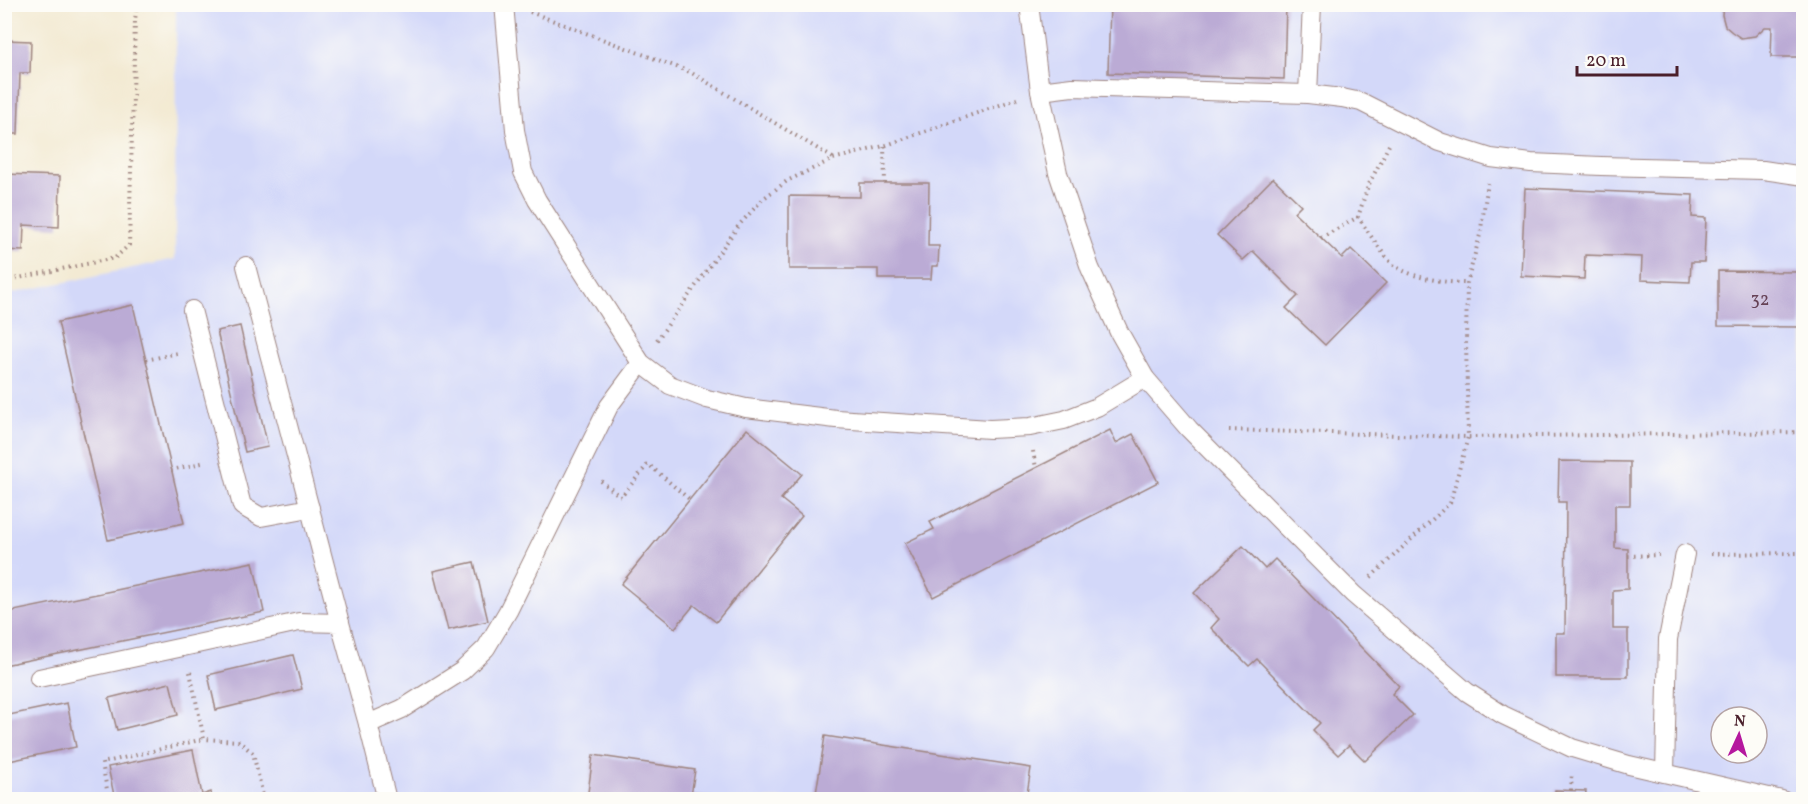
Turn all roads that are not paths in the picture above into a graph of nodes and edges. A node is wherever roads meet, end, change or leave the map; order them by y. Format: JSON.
{"nodes":[{"id":1,"x":504,"y":4,"type":"edge"},
{"id":2,"x":1029,"y":4,"type":"edge"},
{"id":3,"x":1312,"y":4,"type":"edge"},
{"id":4,"x":1040,"y":91,"type":"junction"},
{"id":5,"x":1308,"y":94,"type":"junction"},
{"id":6,"x":1803,"y":176,"type":"edge"},
{"id":7,"x":246,"y":266,"type":"dead end"},
{"id":8,"x":192,"y":310,"type":"dead end"},
{"id":9,"x":641,"y":363,"type":"junction"},
{"id":10,"x":1145,"y":378,"type":"junction"},
{"id":11,"x":310,"y":508,"type":"junction"},
{"id":12,"x":1685,"y":554,"type":"road end"},
{"id":13,"x":340,"y":623,"type":"junction"},
{"id":14,"x":39,"y":678,"type":"dead end"},
{"id":15,"x":368,"y":724,"type":"junction"},
{"id":16,"x":1665,"y":773,"type":"junction"},
{"id":17,"x":1754,"y":797,"type":"edge"},
{"id":18,"x":387,"y":800,"type":"edge"},
{"id":19,"x":1782,"y":800,"type":"edge"}],
"edges":[{"from":1,"to":9,"type":"lane"},
{"from":2,"to":4,"type":"lane"},
{"from":3,"to":5,"type":"lane"},
{"from":4,"to":5,"type":"lane"},
{"from":4,"to":10,"type":"lane"},
{"from":5,"to":6,"type":"lane"},
{"from":7,"to":11,"type":"lane"},
{"from":8,"to":11,"type":"lane"},
{"from":9,"to":10,"type":"lane"},
{"from":9,"to":15,"type":"lane"},
{"from":10,"to":16,"type":"lane"},
{"from":11,"to":13,"type":"lane"},
{"from":12,"to":16,"type":"lane"},
{"from":13,"to":14,"type":"lane"},
{"from":13,"to":15,"type":"lane"},
{"from":15,"to":18,"type":"lane"},
{"from":16,"to":17,"type":"lane"},
{"from":17,"to":19,"type":"lane"}]}
